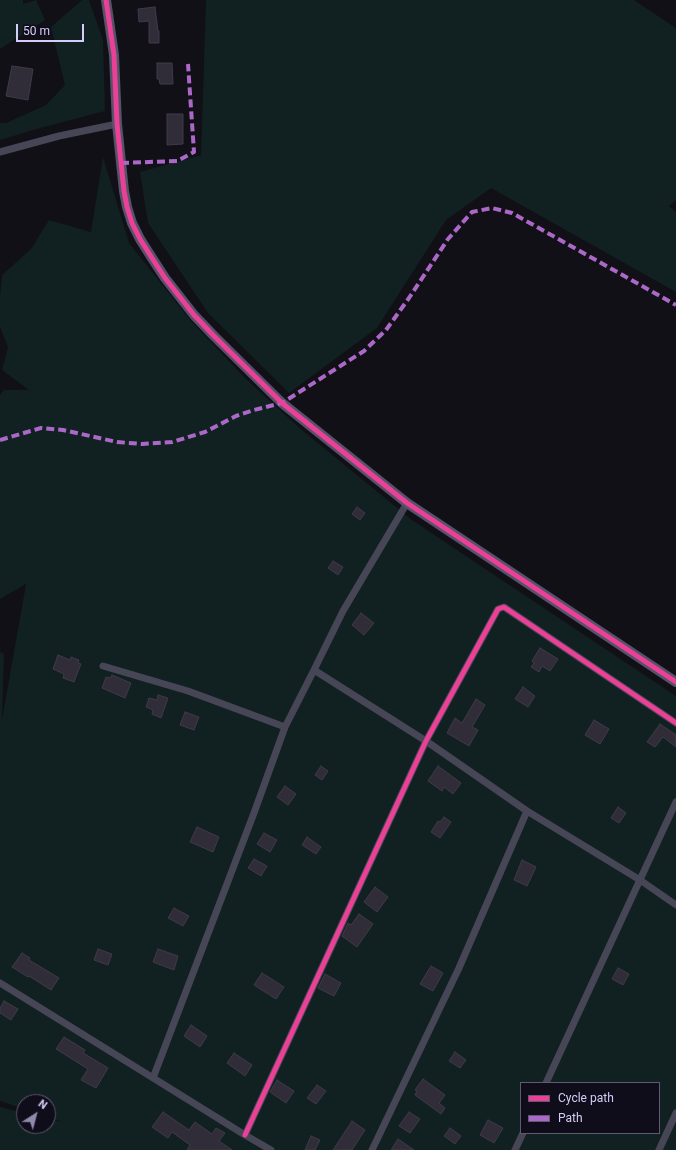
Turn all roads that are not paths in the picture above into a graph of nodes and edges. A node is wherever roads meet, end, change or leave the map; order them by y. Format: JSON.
{"nodes":[{"id":1,"x":106,"y":0,"type":"edge"},
{"id":2,"x":117,"y":124,"type":"junction"},
{"id":3,"x":0,"y":152,"type":"edge"},
{"id":4,"x":407,"y":503,"type":"junction"},
{"id":5,"x":103,"y":666,"type":"dead end"},
{"id":6,"x":314,"y":670,"type":"junction"},
{"id":7,"x":676,"y":682,"type":"edge"},
{"id":8,"x":676,"y":723,"type":"edge"},
{"id":9,"x":285,"y":727,"type":"junction"},
{"id":10,"x":426,"y":741,"type":"junction"},
{"id":11,"x":676,"y":802,"type":"edge"},
{"id":12,"x":527,"y":811,"type":"junction"},
{"id":13,"x":640,"y":880,"type":"junction"},
{"id":14,"x":676,"y":905,"type":"edge"},
{"id":15,"x":0,"y":983,"type":"edge"},
{"id":16,"x":153,"y":1078,"type":"junction"},
{"id":17,"x":546,"y":1082,"type":"edge"},
{"id":18,"x":676,"y":1113,"type":"edge"},
{"id":19,"x":523,"y":1134,"type":"edge"},
{"id":20,"x":245,"y":1135,"type":"junction"},
{"id":21,"x":271,"y":1150,"type":"edge"},
{"id":22,"x":372,"y":1150,"type":"edge"},
{"id":23,"x":515,"y":1150,"type":"edge"},
{"id":24,"x":659,"y":1150,"type":"edge"}],
"edges":[{"from":1,"to":2,"type":"street"},
{"from":2,"to":3,"type":"street"},
{"from":2,"to":4,"type":"street"},
{"from":4,"to":6,"type":"street"},
{"from":4,"to":7,"type":"street"},
{"from":5,"to":9,"type":"street"},
{"from":6,"to":9,"type":"street"},
{"from":6,"to":10,"type":"street"},
{"from":8,"to":10,"type":"street"},
{"from":9,"to":16,"type":"street"},
{"from":10,"to":12,"type":"street"},
{"from":10,"to":20,"type":"street"},
{"from":11,"to":13,"type":"street"},
{"from":12,"to":13,"type":"street"},
{"from":12,"to":22,"type":"street"},
{"from":13,"to":14,"type":"street"},
{"from":13,"to":17,"type":"street"},
{"from":15,"to":16,"type":"street"},
{"from":16,"to":20,"type":"street"},
{"from":18,"to":24,"type":"street"},
{"from":19,"to":23,"type":"street"},
{"from":20,"to":21,"type":"street"}]}
